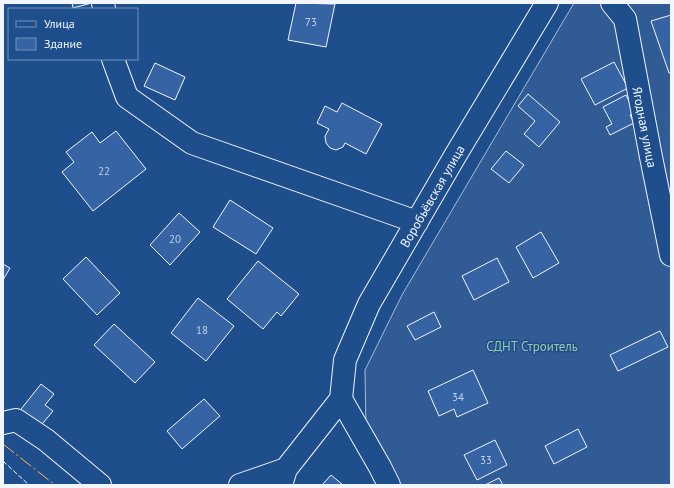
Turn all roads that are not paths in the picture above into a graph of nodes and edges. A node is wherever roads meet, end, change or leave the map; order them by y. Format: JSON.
{"nodes":[{"id":1,"x":547,"y":3,"type":"edge"},
{"id":2,"x":612,"y":3,"type":"edge"},
{"id":3,"x":113,"y":60,"type":"edge"},
{"id":4,"x":417,"y":222,"type":"junction"},
{"id":5,"x":671,"y":255,"type":"edge"},
{"id":6,"x":341,"y":399,"type":"junction"},
{"id":7,"x":3,"y":423,"type":"edge"},
{"id":8,"x":283,"y":477,"type":"edge"},
{"id":9,"x":100,"y":485,"type":"edge"},
{"id":10,"x":240,"y":485,"type":"edge"},
{"id":11,"x":389,"y":485,"type":"edge"}],
"edges":[{"from":1,"to":4,"type":"street","name":"Воробьёвская улица"},
{"from":2,"to":5,"type":"street","name":"Ягодная улица"},
{"from":3,"to":4,"type":"street"},
{"from":4,"to":6,"type":"street","name":"Воробьёвская улица"},
{"from":6,"to":8,"type":"street"},
{"from":6,"to":11,"type":"street"},
{"from":7,"to":9,"type":"street"},
{"from":8,"to":10,"type":"street"}]}
